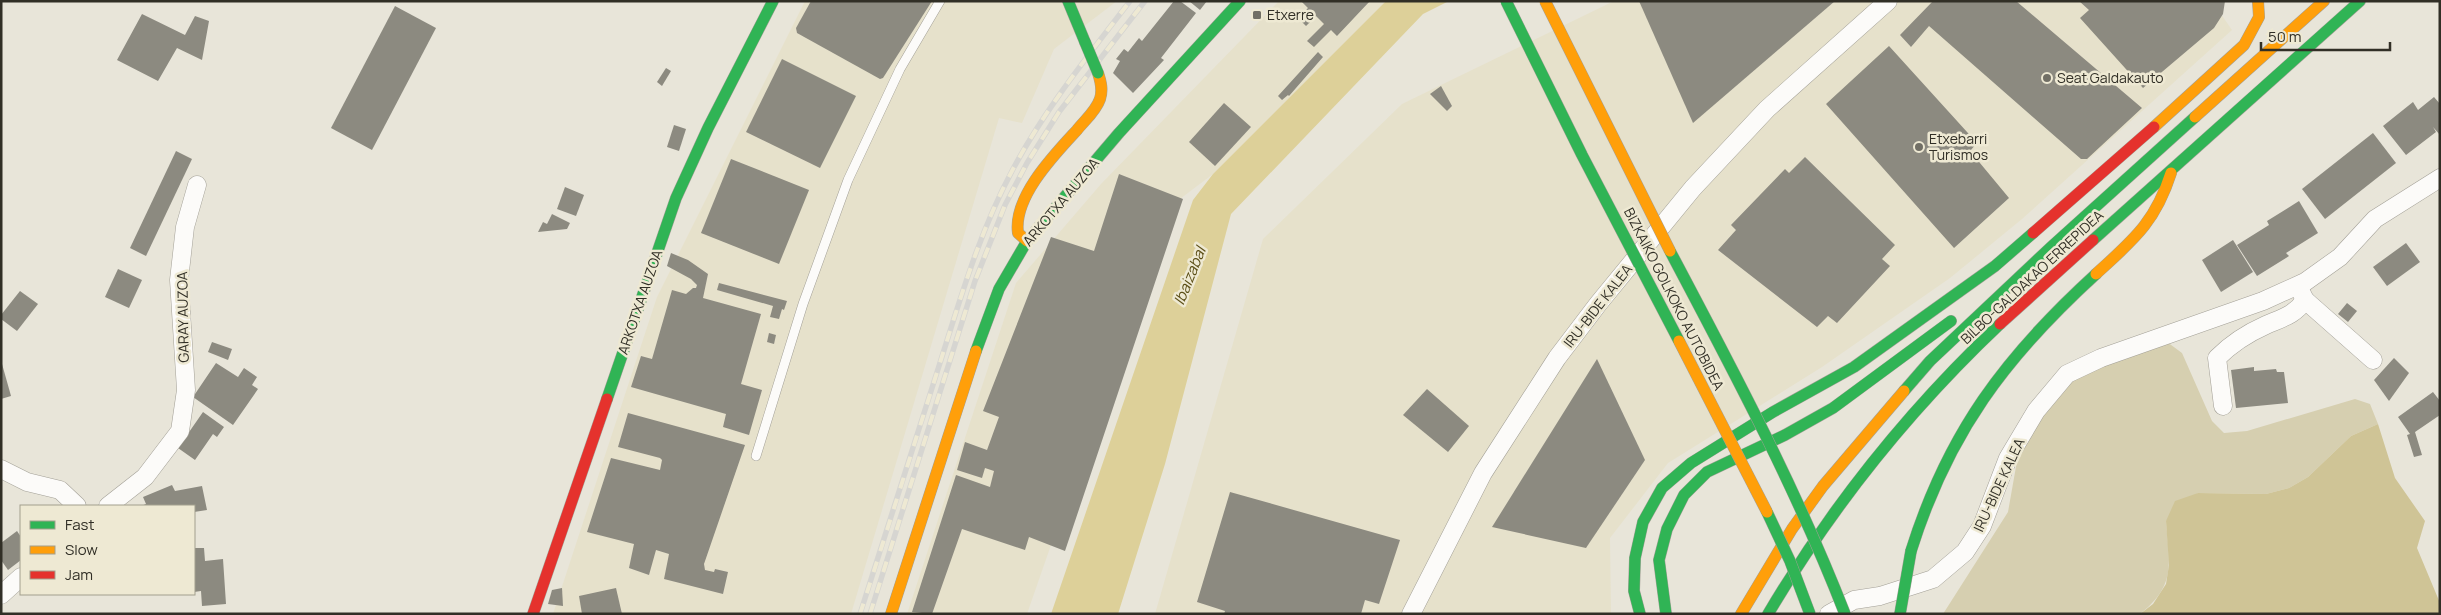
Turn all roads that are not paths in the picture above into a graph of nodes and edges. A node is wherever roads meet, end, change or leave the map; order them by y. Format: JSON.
{"nodes":[{"id":1,"x":773,"y":1,"type":"edge"},
{"id":2,"x":940,"y":1,"type":"edge"},
{"id":3,"x":1068,"y":1,"type":"edge"},
{"id":4,"x":1240,"y":1,"type":"edge"},
{"id":5,"x":1506,"y":1,"type":"edge"},
{"id":6,"x":1545,"y":1,"type":"edge"},
{"id":7,"x":1888,"y":1,"type":"edge"},
{"id":8,"x":2258,"y":1,"type":"edge"},
{"id":9,"x":2324,"y":1,"type":"edge"},
{"id":10,"x":2360,"y":1,"type":"edge"},
{"id":11,"x":2271,"y":5,"type":"dead end"},
{"id":12,"x":2259,"y":17,"type":"junction"},
{"id":13,"x":2172,"y":169,"type":"junction"},
{"id":14,"x":2440,"y":178,"type":"edge"},
{"id":15,"x":197,"y":185,"type":"dead end"},
{"id":16,"x":1027,"y":241,"type":"junction"},
{"id":17,"x":2051,"y":247,"type":"junction"},
{"id":18,"x":2301,"y":293,"type":"junction"},
{"id":19,"x":1973,"y":305,"type":"dead end"},
{"id":20,"x":1958,"y":316,"type":"dead end"},
{"id":21,"x":2373,"y":360,"type":"dead end"},
{"id":22,"x":2223,"y":406,"type":"dead end"},
{"id":23,"x":756,"y":456,"type":"dead end"},
{"id":24,"x":1,"y":469,"type":"edge"},
{"id":25,"x":76,"y":505,"type":"edge"},
{"id":26,"x":109,"y":505,"type":"edge"},
{"id":27,"x":20,"y":578,"type":"edge"},
{"id":28,"x":1,"y":595,"type":"edge"},
{"id":29,"x":533,"y":614,"type":"edge"},
{"id":30,"x":891,"y":614,"type":"edge"},
{"id":31,"x":1411,"y":614,"type":"edge"},
{"id":32,"x":1640,"y":614,"type":"edge"},
{"id":33,"x":1666,"y":614,"type":"edge"},
{"id":34,"x":1741,"y":614,"type":"edge"},
{"id":35,"x":1768,"y":614,"type":"edge"},
{"id":36,"x":1810,"y":614,"type":"edge"},
{"id":37,"x":1829,"y":614,"type":"edge"},
{"id":38,"x":1845,"y":614,"type":"edge"},
{"id":39,"x":1900,"y":614,"type":"edge"}],
"edges":[{"from":1,"to":29,"type":"main road","name":"ARKOTXA AUZOA"},
{"from":2,"to":23,"type":"lane"},
{"from":3,"to":16,"type":"main road","bridge":true},
{"from":4,"to":16,"type":"main road","name":"ARKOTXA AUZOA"},
{"from":5,"to":36,"type":"main road","name":"BIZKAIKO GOLKOKO AUTOBIDEA","bridge":true},
{"from":6,"to":38,"type":"main road","name":"BIZKAIKO GOLKOKO AUTOBIDEA","bridge":true},
{"from":7,"to":31,"type":"street","name":"IRU-BIDE KALEA"},
{"from":8,"to":12,"type":"main road"},
{"from":9,"to":17,"type":"main road","name":"BILBO-GALDAKAO ERREPIDEA"},
{"from":10,"to":13,"type":"main road","name":"BILBO-GALDAKAO ERREPIDEA"},
{"from":11,"to":12,"type":"main road"},
{"from":12,"to":32,"type":"main road"},
{"from":13,"to":35,"type":"main road","name":"BILBO-GALDAKAO ERREPIDEA"},
{"from":13,"to":39,"type":"main road","bridge":true},
{"from":14,"to":18,"type":"street"},
{"from":15,"to":26,"type":"street","name":"GARAY AUZOA"},
{"from":16,"to":30,"type":"main road","name":"ARKOTXA AUZOA"},
{"from":17,"to":19,"type":"main road"},
{"from":17,"to":34,"type":"main road","name":"BILBO-GALDAKAO ERREPIDEA"},
{"from":18,"to":21,"type":"street"},
{"from":18,"to":22,"type":"street"},
{"from":18,"to":37,"type":"street","name":"IRU-BIDE KALEA"},
{"from":20,"to":33,"type":"main road"},
{"from":24,"to":25,"type":"street"},
{"from":27,"to":28,"type":"street"}]}
